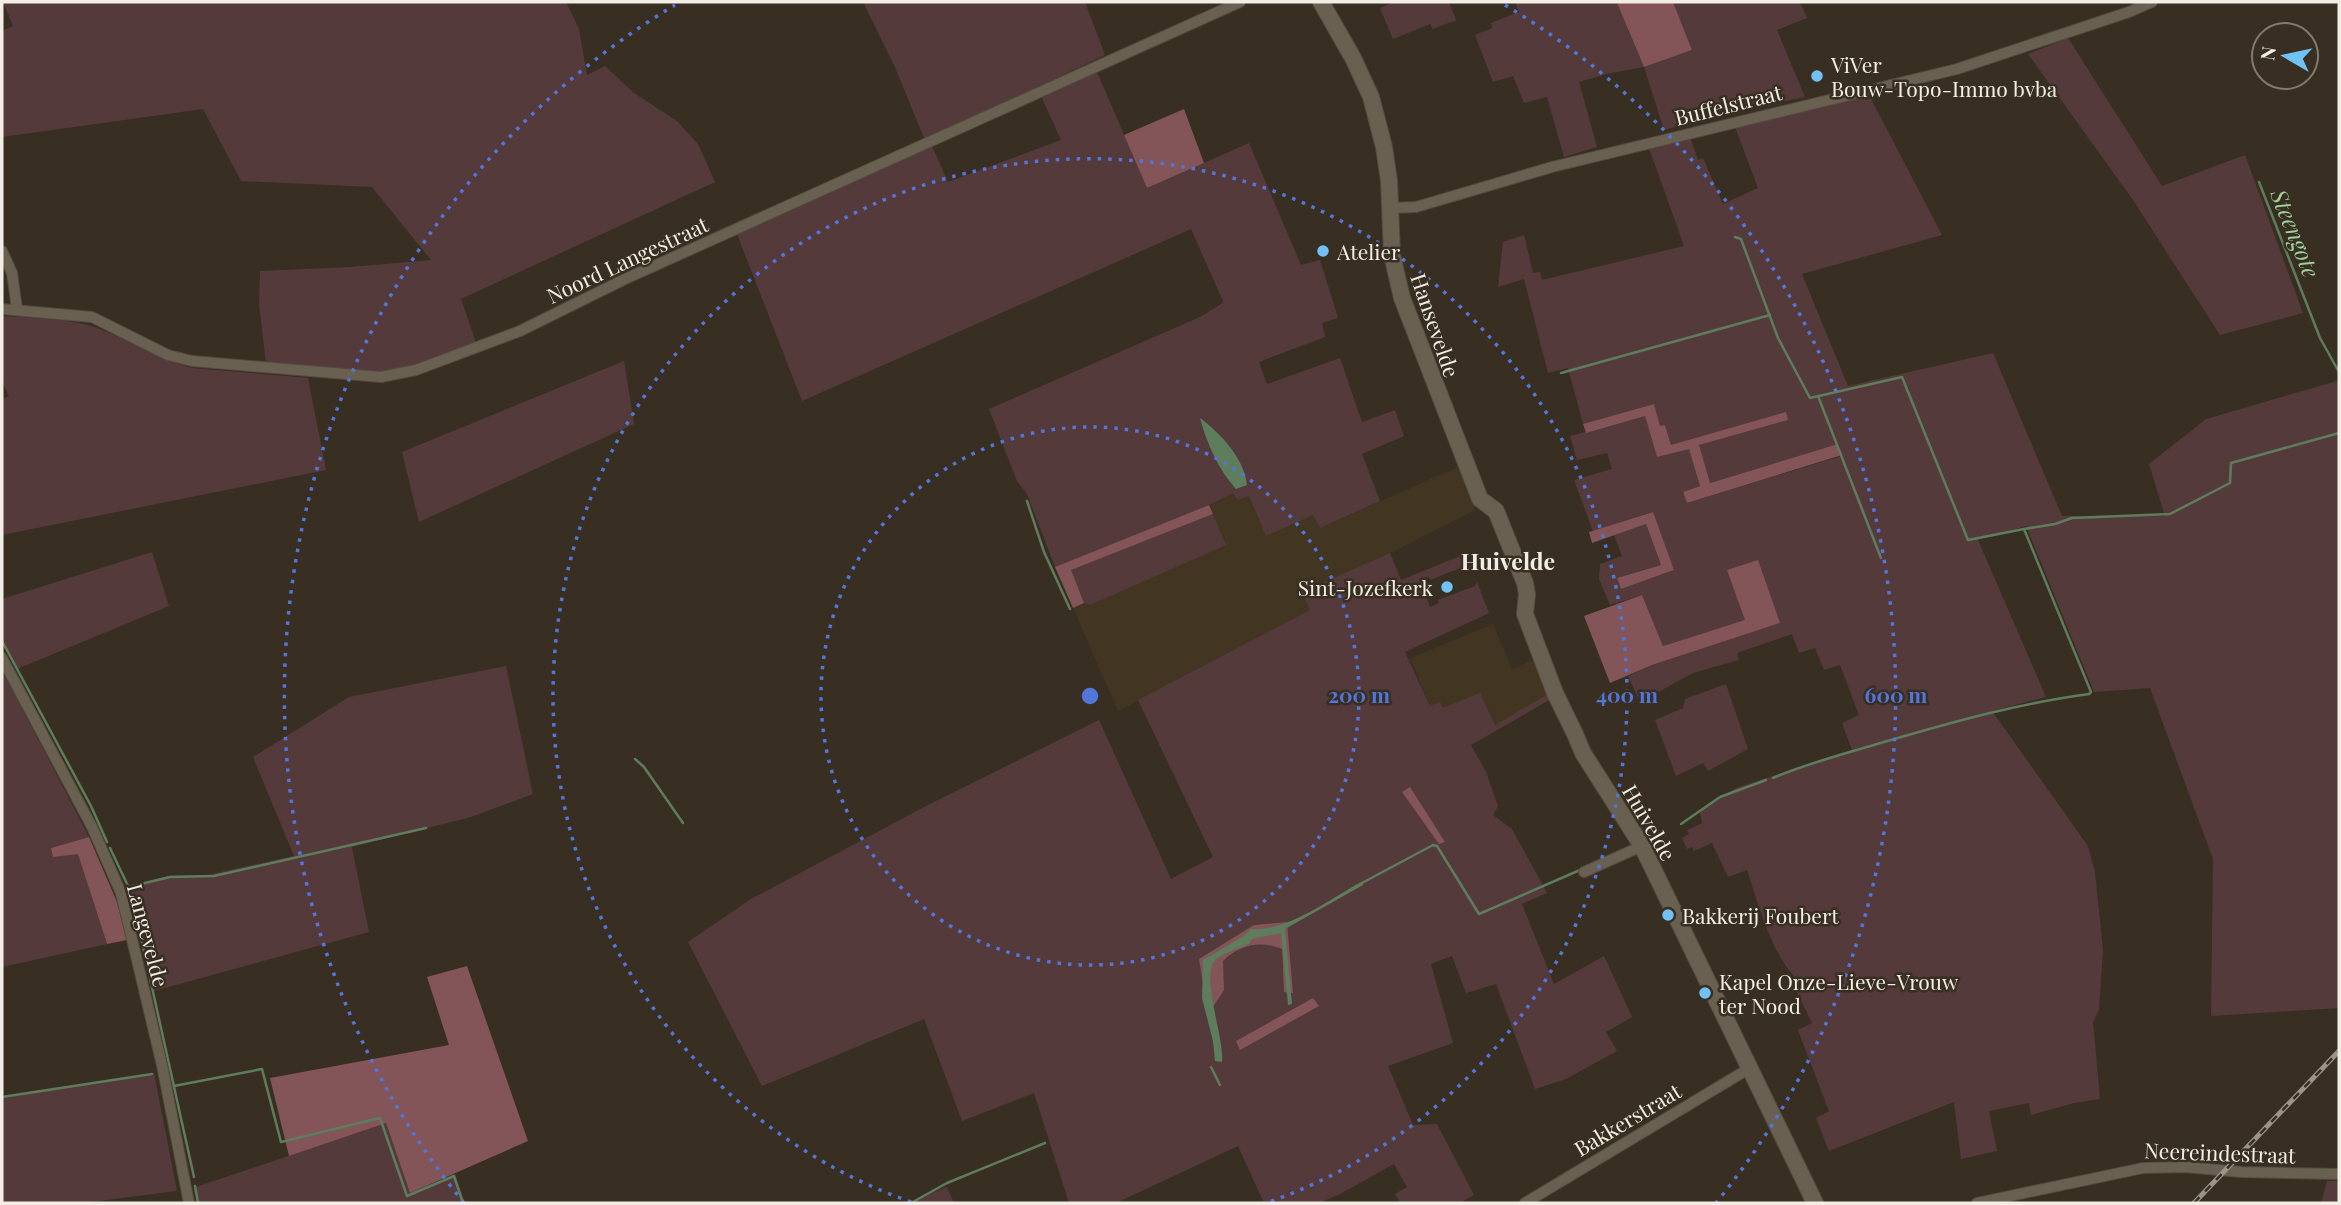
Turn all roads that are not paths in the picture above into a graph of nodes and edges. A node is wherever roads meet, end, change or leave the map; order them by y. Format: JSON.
{"nodes":[{"id":1,"x":1240,"y":2,"type":"edge"},
{"id":2,"x":1321,"y":2,"type":"edge"},
{"id":3,"x":2152,"y":2,"type":"edge"},
{"id":4,"x":1390,"y":208,"type":"junction"},
{"id":5,"x":2,"y":251,"type":"edge"},
{"id":6,"x":2,"y":309,"type":"edge"},
{"id":7,"x":17,"y":309,"type":"junction"},
{"id":8,"x":1465,"y":462,"type":"joint"},
{"id":9,"x":2,"y":658,"type":"edge"},
{"id":10,"x":1642,"y":846,"type":"junction"},
{"id":11,"x":1584,"y":873,"type":"dead end"},
{"id":12,"x":1750,"y":1068,"type":"junction"},
{"id":13,"x":2339,"y":1174,"type":"edge"},
{"id":14,"x":189,"y":1203,"type":"edge"},
{"id":15,"x":1525,"y":1203,"type":"edge"},
{"id":16,"x":1815,"y":1203,"type":"edge"},
{"id":17,"x":1977,"y":1203,"type":"edge"}],
"edges":[{"from":1,"to":7,"type":"street","name":"Noord Langestraat"},
{"from":2,"to":4,"type":"street","name":"Hansevelde"},
{"from":3,"to":4,"type":"street","name":"Buffelstraat"},
{"from":4,"to":8,"type":"street","name":"Hansevelde"},
{"from":5,"to":7,"type":"street"},
{"from":6,"to":7,"type":"street","name":"Noord Langestraat"},
{"from":8,"to":10,"type":"street","name":"Huivelde"},
{"from":9,"to":14,"type":"street","name":"Langevelde"},
{"from":10,"to":11,"type":"street"},
{"from":10,"to":12,"type":"street","name":"Huivelde"},
{"from":12,"to":15,"type":"street","name":"Bakkerstraat"},
{"from":12,"to":16,"type":"street","name":"Huivelde"},
{"from":13,"to":17,"type":"street","name":"Neereindestraat"}]}
